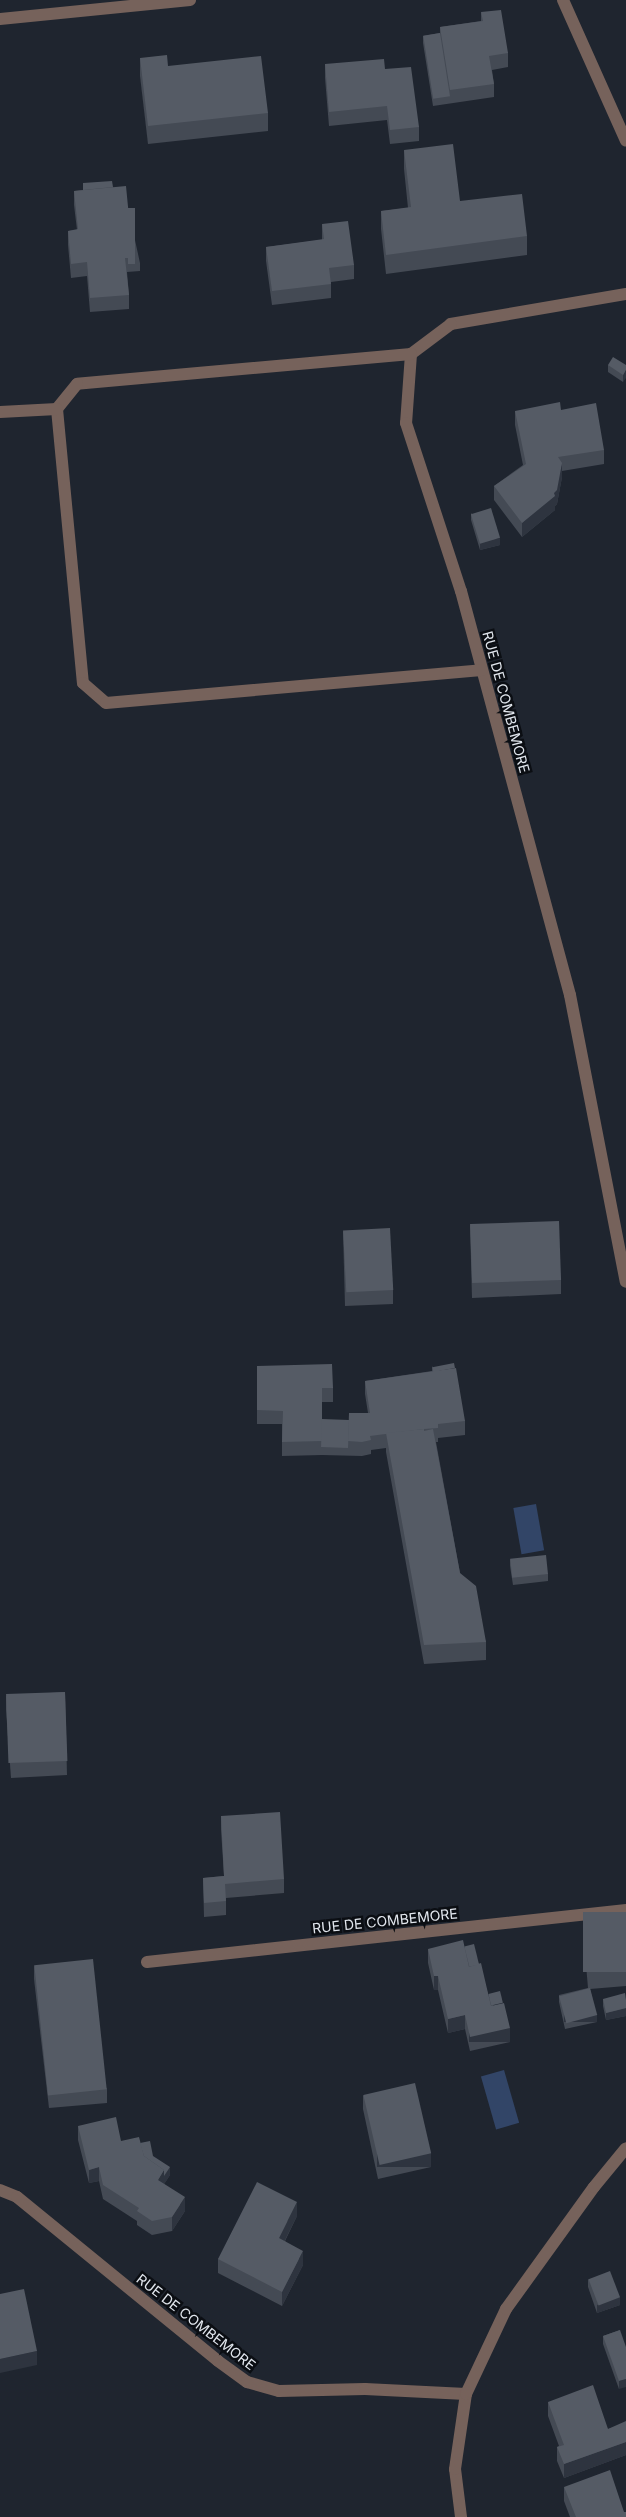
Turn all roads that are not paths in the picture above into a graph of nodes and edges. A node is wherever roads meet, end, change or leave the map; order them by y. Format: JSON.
{"nodes":[{"id":1,"x":190,"y":0,"type":"edge"},
{"id":2,"x":563,"y":0,"type":"edge"},
{"id":3,"x":0,"y":19,"type":"edge"},
{"id":4,"x":626,"y":141,"type":"edge"},
{"id":5,"x":626,"y":294,"type":"edge"},
{"id":6,"x":411,"y":354,"type":"junction"},
{"id":7,"x":57,"y":409,"type":"junction"},
{"id":8,"x":0,"y":412,"type":"edge"},
{"id":9,"x":482,"y":670,"type":"junction"},
{"id":10,"x":626,"y":1282,"type":"edge"},
{"id":11,"x":626,"y":1910,"type":"edge"},
{"id":12,"x":147,"y":1962,"type":"dead end"},
{"id":13,"x":626,"y":2148,"type":"edge"},
{"id":14,"x":0,"y":2190,"type":"edge"},
{"id":15,"x":466,"y":2394,"type":"junction"},
{"id":16,"x":461,"y":2517,"type":"edge"}],
"edges":[{"from":1,"to":3,"type":"street"},
{"from":2,"to":4,"type":"street"},
{"from":5,"to":6,"type":"street"},
{"from":6,"to":7,"type":"street"},
{"from":6,"to":9,"type":"street","name":"RUE DE COMBEMORE"},
{"from":7,"to":8,"type":"street"},
{"from":7,"to":9,"type":"street"},
{"from":9,"to":10,"type":"street","name":"RUE DE COMBEMORE"},
{"from":11,"to":12,"type":"street","name":"RUE DE COMBEMORE"},
{"from":13,"to":15,"type":"street"},
{"from":14,"to":15,"type":"street","name":"RUE DE COMBEMORE"},
{"from":15,"to":16,"type":"street"}]}
